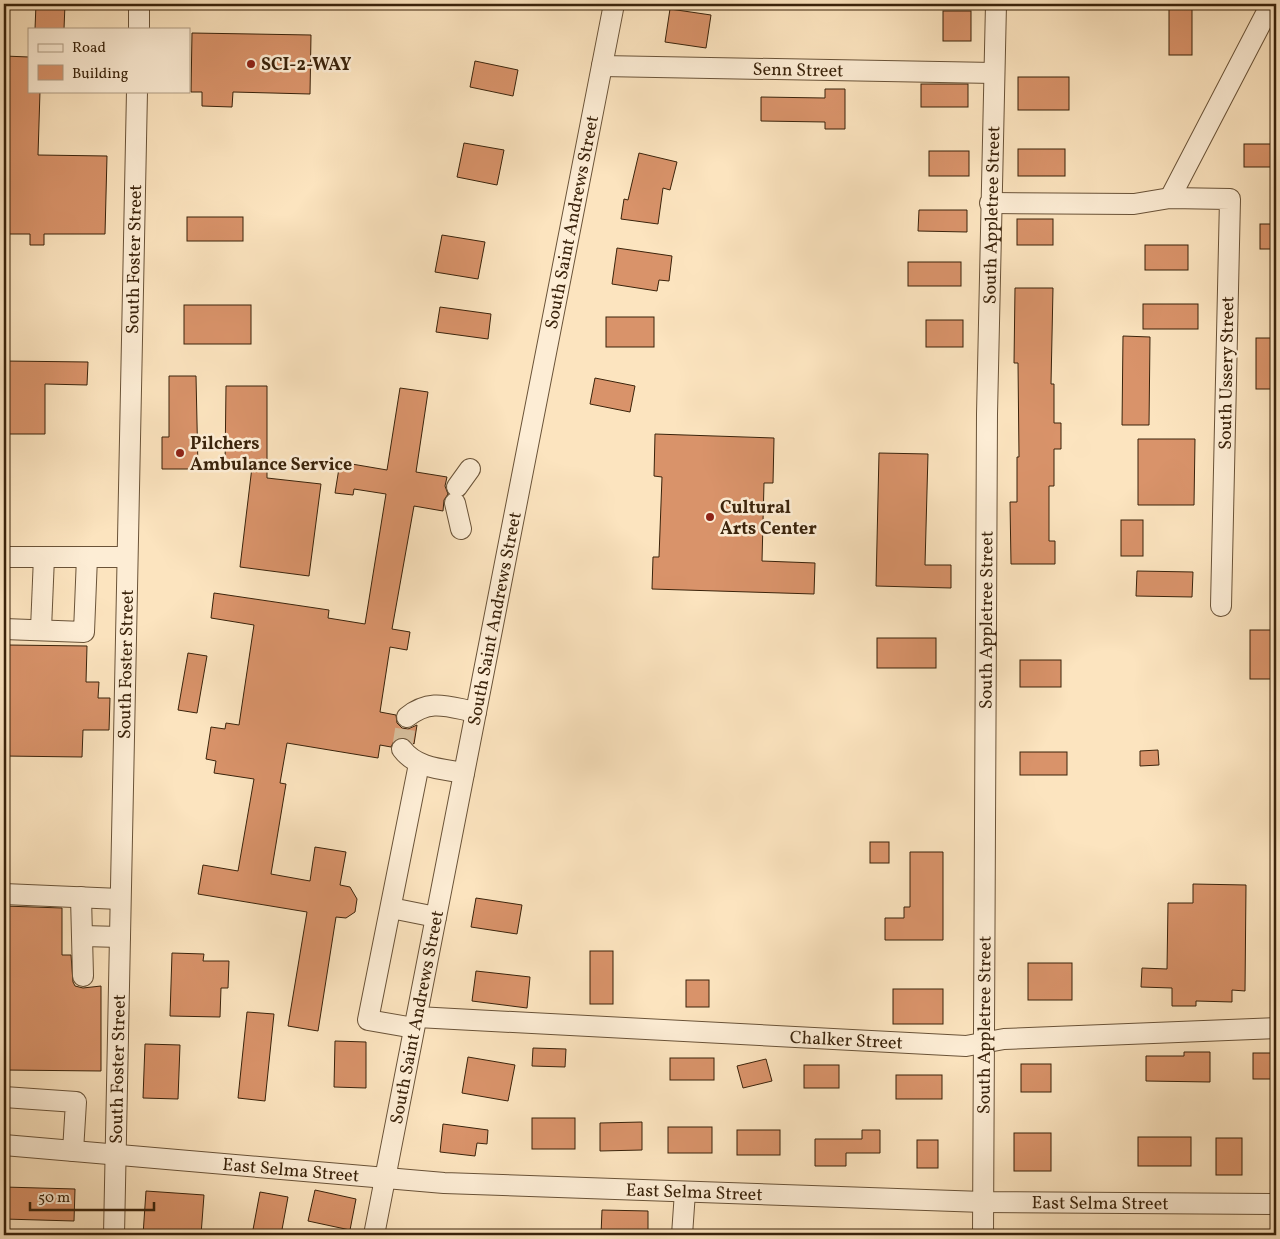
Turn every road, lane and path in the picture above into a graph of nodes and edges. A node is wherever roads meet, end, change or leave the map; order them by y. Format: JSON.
{"nodes":[{"id":1,"x":139,"y":4,"type":"edge"},
{"id":2,"x":614,"y":4,"type":"edge"},
{"id":3,"x":996,"y":4,"type":"edge"},
{"id":4,"x":1271,"y":4,"type":"edge"},
{"id":5,"x":139,"y":28,"type":"edge"},
{"id":6,"x":602,"y":66,"type":"junction"},
{"id":7,"x":994,"y":73,"type":"junction"},
{"id":8,"x":137,"y":92,"type":"edge"},
{"id":9,"x":1170,"y":198,"type":"junction"},
{"id":10,"x":990,"y":203,"type":"junction"},
{"id":11,"x":470,"y":469,"type":"dead end"},
{"id":12,"x":460,"y":529,"type":"dead end"},
{"id":13,"x":4,"y":556,"type":"edge"},
{"id":14,"x":44,"y":557,"type":"junction"},
{"id":15,"x":87,"y":557,"type":"junction"},
{"id":16,"x":127,"y":557,"type":"junction"},
{"id":17,"x":1221,"y":606,"type":"dead end"},
{"id":18,"x":4,"y":629,"type":"edge"},
{"id":19,"x":41,"y":629,"type":"junction"},
{"id":20,"x":476,"y":712,"type":"junction"},
{"id":21,"x":407,"y":717,"type":"dead end"},
{"id":22,"x":402,"y":749,"type":"dead end"},
{"id":23,"x":419,"y":764,"type":"junction"},
{"id":24,"x":464,"y":773,"type":"junction"},
{"id":25,"x":4,"y":894,"type":"edge"},
{"id":26,"x":81,"y":897,"type":"junction"},
{"id":27,"x":120,"y":899,"type":"junction"},
{"id":28,"x":391,"y":908,"type":"junction"},
{"id":29,"x":436,"y":916,"type":"junction"},
{"id":30,"x":82,"y":936,"type":"junction"},
{"id":31,"x":120,"y":937,"type":"junction"},
{"id":32,"x":83,"y":976,"type":"dead end"},
{"id":33,"x":416,"y":1023,"type":"junction"},
{"id":34,"x":1276,"y":1028,"type":"edge"},
{"id":35,"x":984,"y":1042,"type":"junction"},
{"id":36,"x":4,"y":1097,"type":"edge"},
{"id":37,"x":4,"y":1145,"type":"edge"},
{"id":38,"x":73,"y":1151,"type":"junction"},
{"id":39,"x":115,"y":1155,"type":"junction"},
{"id":40,"x":385,"y":1178,"type":"junction"},
{"id":41,"x":685,"y":1192,"type":"junction"},
{"id":42,"x":983,"y":1202,"type":"junction"},
{"id":43,"x":1276,"y":1204,"type":"edge"},
{"id":44,"x":114,"y":1235,"type":"edge"},
{"id":45,"x":374,"y":1235,"type":"edge"},
{"id":46,"x":682,"y":1235,"type":"edge"},
{"id":47,"x":983,"y":1235,"type":"edge"}],
"edges":[{"from":1,"to":5,"type":"street"},
{"from":2,"to":6,"type":"street","name":"South Saint Andrews Street"},
{"from":3,"to":7,"type":"street","name":"South Appletree Street"},
{"from":4,"to":9,"type":"street"},
{"from":6,"to":7,"type":"street","name":"Senn Street"},
{"from":6,"to":20,"type":"street","name":"South Saint Andrews Street"},
{"from":7,"to":10,"type":"street","name":"South Appletree Street"},
{"from":8,"to":16,"type":"street","name":"South Foster Street"},
{"from":9,"to":10,"type":"street","name":"South Ussery Street"},
{"from":9,"to":17,"type":"street","name":"South Ussery Street"},
{"from":10,"to":35,"type":"street","name":"South Appletree Street"},
{"from":11,"to":12,"type":"street"},
{"from":13,"to":14,"type":"street"},
{"from":14,"to":15,"type":"street"},
{"from":14,"to":19,"type":"street"},
{"from":15,"to":16,"type":"street"},
{"from":15,"to":19,"type":"street"},
{"from":16,"to":27,"type":"street","name":"South Foster Street"},
{"from":18,"to":19,"type":"street"},
{"from":20,"to":21,"type":"street"},
{"from":20,"to":24,"type":"street","name":"South Saint Andrews Street"},
{"from":22,"to":23,"type":"street"},
{"from":23,"to":24,"type":"street"},
{"from":23,"to":28,"type":"street"},
{"from":24,"to":29,"type":"street","name":"South Saint Andrews Street"},
{"from":25,"to":26,"type":"street"},
{"from":26,"to":27,"type":"street"},
{"from":26,"to":30,"type":"street"},
{"from":27,"to":31,"type":"street","name":"South Foster Street"},
{"from":28,"to":29,"type":"street"},
{"from":28,"to":33,"type":"street","name":"Chalker Street"},
{"from":29,"to":33,"type":"street","name":"South Saint Andrews Street"},
{"from":30,"to":31,"type":"street"},
{"from":30,"to":32,"type":"street"},
{"from":31,"to":39,"type":"street","name":"South Foster Street"},
{"from":33,"to":35,"type":"street","name":"Chalker Street"},
{"from":33,"to":40,"type":"street","name":"South Saint Andrews Street"},
{"from":34,"to":35,"type":"street","name":"Chalker Street"},
{"from":35,"to":42,"type":"street","name":"South Appletree Street"},
{"from":36,"to":38,"type":"street"},
{"from":37,"to":38,"type":"street","name":"East Selma Street"},
{"from":38,"to":39,"type":"street","name":"East Selma Street"},
{"from":39,"to":40,"type":"street","name":"East Selma Street"},
{"from":39,"to":44,"type":"street","name":"South Foster Street"},
{"from":40,"to":41,"type":"street","name":"East Selma Street"},
{"from":40,"to":45,"type":"street","name":"South Saint Andrews Street"},
{"from":41,"to":42,"type":"street","name":"East Selma Street"},
{"from":41,"to":46,"type":"street"},
{"from":42,"to":43,"type":"street","name":"East Selma Street"},
{"from":42,"to":47,"type":"street","name":"South Appletree Street"}]}
